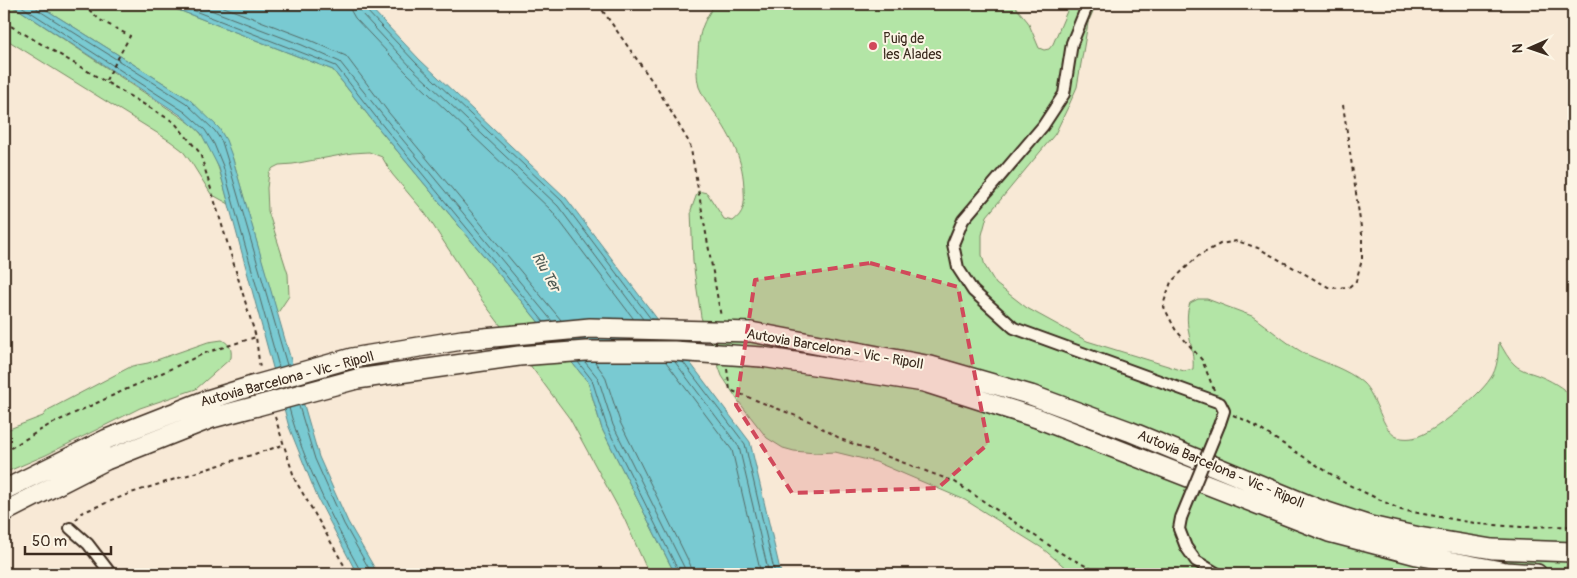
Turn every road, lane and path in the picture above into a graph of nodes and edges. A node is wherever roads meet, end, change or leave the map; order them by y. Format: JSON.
{"nodes":[{"id":1,"x":83,"y":4,"type":"edge"},
{"id":2,"x":1088,"y":4,"type":"edge"},
{"id":3,"x":4,"y":22,"type":"edge"},
{"id":4,"x":105,"y":82,"type":"junction"},
{"id":5,"x":1343,"y":105,"type":"dead end"},
{"id":6,"x":256,"y":337,"type":"junction"},
{"id":7,"x":257,"y":381,"type":"junction"},
{"id":8,"x":1222,"y":407,"type":"junction"},
{"id":9,"x":265,"y":408,"type":"junction"},
{"id":10,"x":283,"y":445,"type":"junction"},
{"id":11,"x":4,"y":452,"type":"edge"},
{"id":12,"x":4,"y":490,"type":"edge"},
{"id":13,"x":4,"y":512,"type":"edge"},
{"id":14,"x":1573,"y":526,"type":"edge"},
{"id":15,"x":70,"y":528,"type":"joint"},
{"id":16,"x":1573,"y":552,"type":"edge"},
{"id":17,"x":1343,"y":573,"type":"edge"},
{"id":18,"x":111,"y":574,"type":"edge"},
{"id":19,"x":349,"y":574,"type":"edge"},
{"id":20,"x":1218,"y":574,"type":"edge"},
{"id":21,"x":1325,"y":574,"type":"edge"},
{"id":22,"x":1536,"y":574,"type":"edge"}],
"edges":[{"from":1,"to":4,"type":"path"},
{"from":2,"to":8,"type":"street"},
{"from":3,"to":4,"type":"path"},
{"from":4,"to":6,"type":"path"},
{"from":5,"to":8,"type":"path"},
{"from":6,"to":7,"type":"path"},
{"from":6,"to":11,"type":"path"},
{"from":7,"to":12,"type":"highway","name":"Autovia Barcelona - Vic - Ripoll"},
{"from":7,"to":16,"type":"highway","name":"Autovia Barcelona - Vic - Ripoll","bridge":true},
{"from":8,"to":14,"type":"path"},
{"from":8,"to":20,"type":"street","bridge":true},
{"from":9,"to":10,"type":"path"},
{"from":9,"to":13,"type":"highway","name":"Autovia Barcelona - Vic - Ripoll"},
{"from":9,"to":22,"type":"highway","name":"Autovia Barcelona - Vic - Ripoll","bridge":true},
{"from":10,"to":15,"type":"path"},
{"from":10,"to":19,"type":"path"},
{"from":15,"to":18,"type":"street"},
{"from":17,"to":21,"type":"path"}]}
